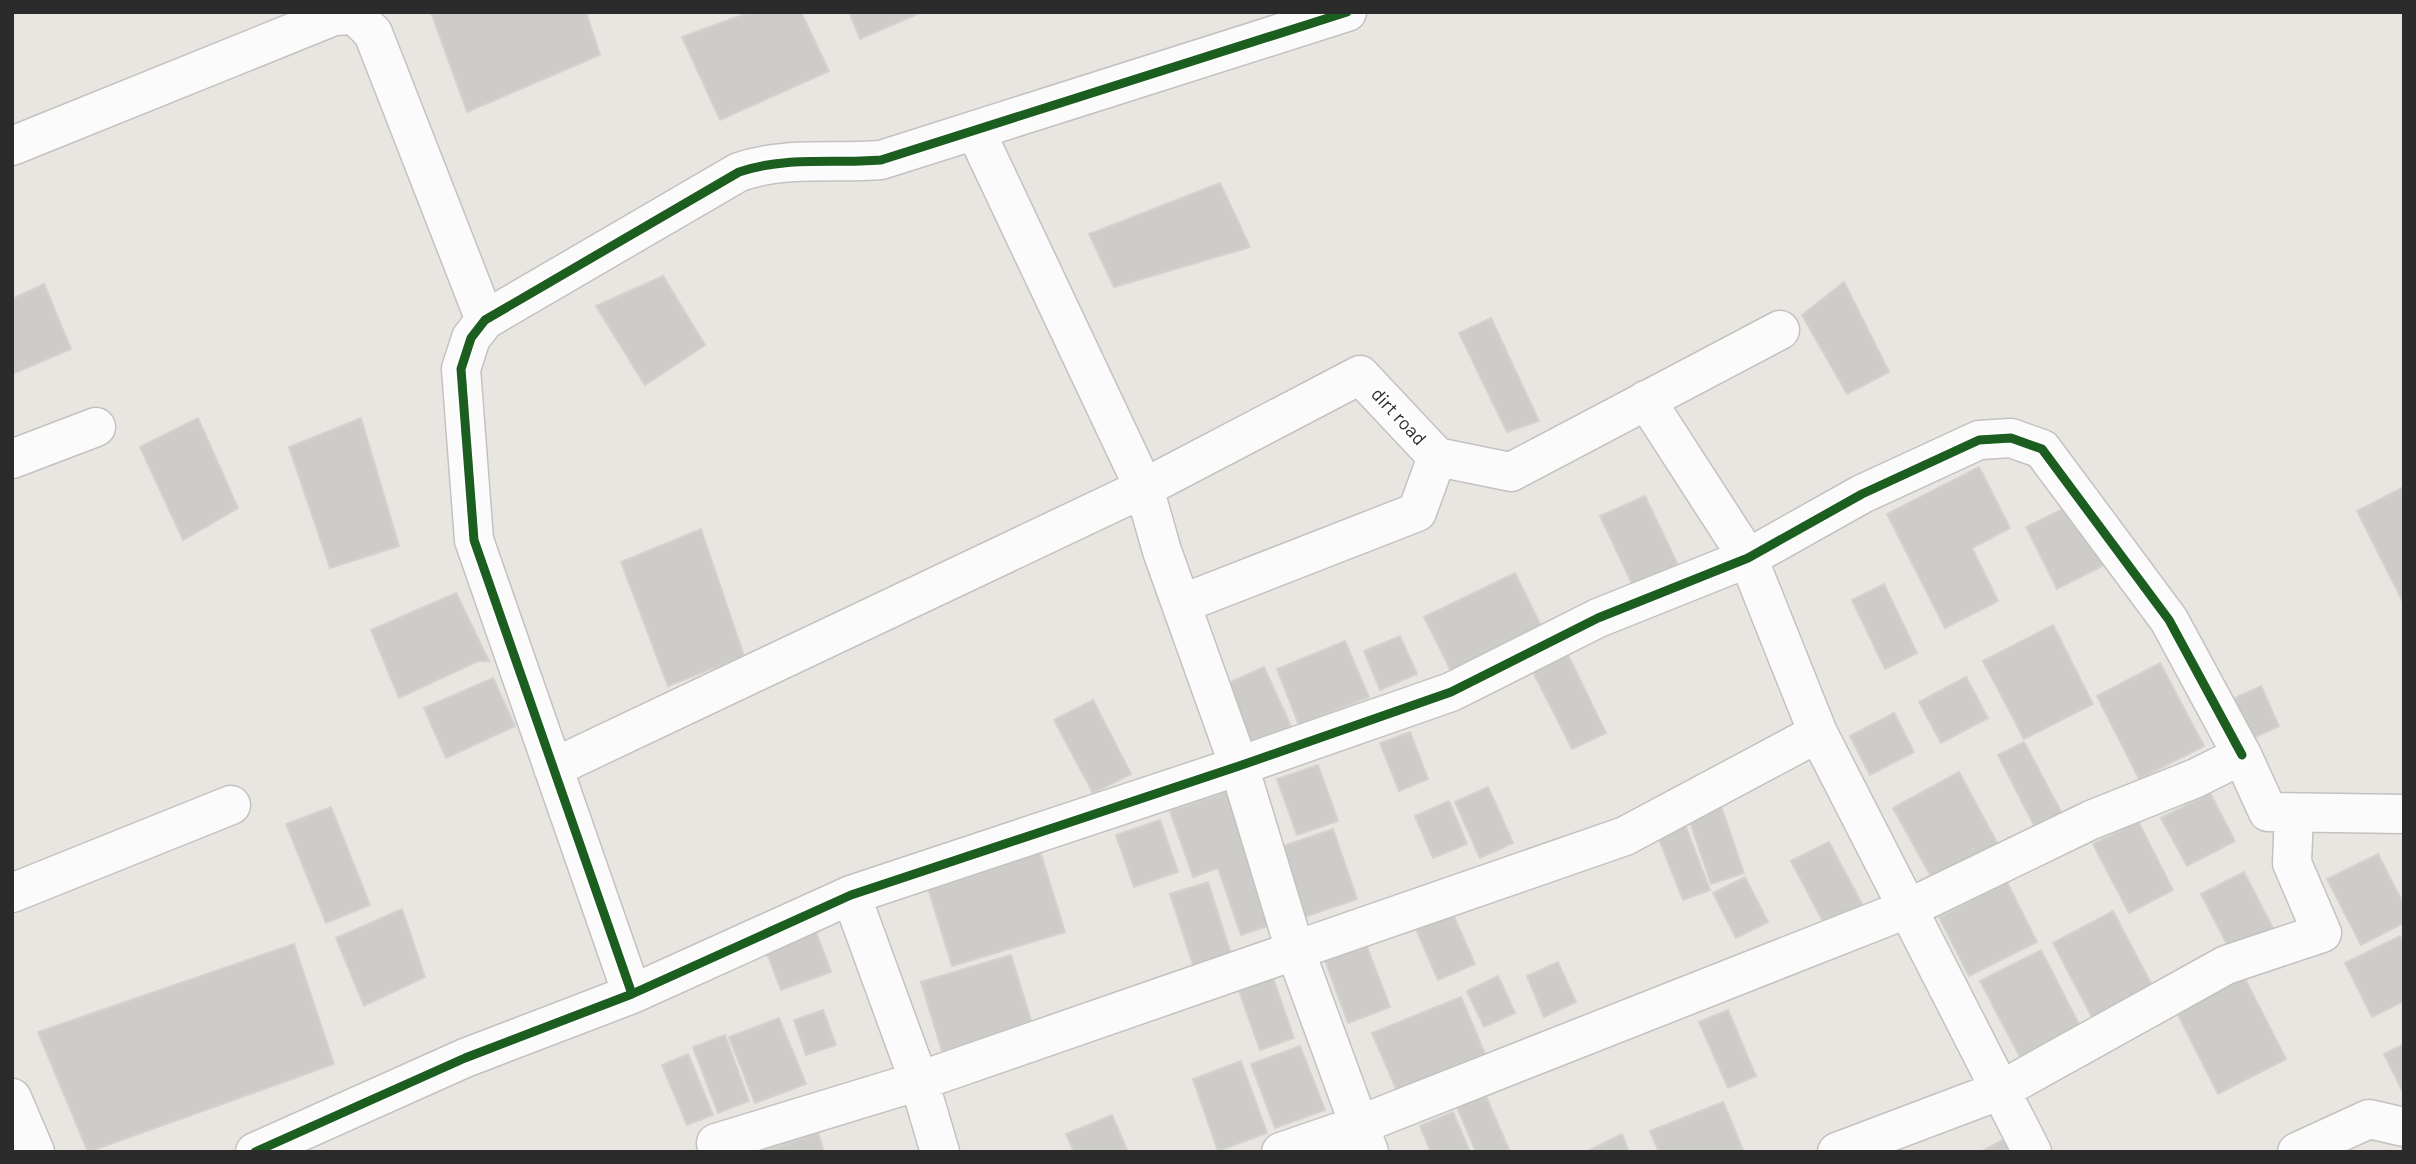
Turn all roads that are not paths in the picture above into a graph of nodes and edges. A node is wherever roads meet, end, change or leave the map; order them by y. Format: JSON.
{"nodes":[{"id":1,"x":1347,"y":12,"type":"edge"},
{"id":2,"x":975,"y":131,"type":"junction"},
{"id":3,"x":12,"y":146,"type":"edge"},
{"id":4,"x":485,"y":320,"type":"junction"},
{"id":5,"x":1780,"y":330,"type":"dead end"},
{"id":6,"x":1646,"y":400,"type":"junction"},
{"id":7,"x":96,"y":427,"type":"dead end"},
{"id":8,"x":1437,"y":457,"type":"junction"},
{"id":9,"x":12,"y":459,"type":"edge"},
{"id":10,"x":1144,"y":488,"type":"junction"},
{"id":11,"x":1748,"y":558,"type":"junction"},
{"id":12,"x":1181,"y":604,"type":"junction"},
{"id":13,"x":1818,"y":733,"type":"junction"},
{"id":14,"x":2242,"y":755,"type":"junction"},
{"id":15,"x":1239,"y":766,"type":"junction"},
{"id":16,"x":553,"y":768,"type":"junction"},
{"id":17,"x":231,"y":805,"type":"dead end"},
{"id":18,"x":2294,"y":813,"type":"junction"},
{"id":19,"x":2404,"y":814,"type":"edge"},
{"id":20,"x":12,"y":894,"type":"edge"},
{"id":21,"x":851,"y":895,"type":"junction"},
{"id":22,"x":1909,"y":908,"type":"junction"},
{"id":23,"x":1295,"y":950,"type":"junction"},
{"id":24,"x":632,"y":994,"type":"junction"},
{"id":25,"x":919,"y":1081,"type":"junction"},
{"id":26,"x":2001,"y":1090,"type":"junction"},
{"id":27,"x":12,"y":1098,"type":"edge"},
{"id":28,"x":2404,"y":1128,"type":"edge"},
{"id":29,"x":1364,"y":1138,"type":"edge"},
{"id":30,"x":716,"y":1143,"type":"dead end"},
{"id":31,"x":27,"y":1150,"type":"edge"},
{"id":32,"x":255,"y":1152,"type":"edge"},
{"id":33,"x":940,"y":1152,"type":"edge"},
{"id":34,"x":1281,"y":1152,"type":"edge"},
{"id":35,"x":1837,"y":1152,"type":"edge"},
{"id":36,"x":2032,"y":1152,"type":"edge"},
{"id":37,"x":2297,"y":1152,"type":"edge"}],
"edges":[{"from":1,"to":2,"type":"street"},
{"from":2,"to":4,"type":"street"},
{"from":2,"to":10,"type":"street"},
{"from":3,"to":4,"type":"street"},
{"from":4,"to":16,"type":"street"},
{"from":5,"to":6,"type":"street"},
{"from":6,"to":8,"type":"street"},
{"from":6,"to":11,"type":"street"},
{"from":7,"to":9,"type":"street"},
{"from":8,"to":10,"type":"street","name":"dirt road"},
{"from":8,"to":12,"type":"street"},
{"from":10,"to":12,"type":"street"},
{"from":10,"to":16,"type":"street"},
{"from":11,"to":13,"type":"street"},
{"from":11,"to":14,"type":"street"},
{"from":11,"to":15,"type":"street"},
{"from":12,"to":15,"type":"street"},
{"from":13,"to":22,"type":"street"},
{"from":13,"to":23,"type":"street"},
{"from":14,"to":18,"type":"street"},
{"from":14,"to":22,"type":"street"},
{"from":15,"to":21,"type":"street"},
{"from":15,"to":23,"type":"street"},
{"from":16,"to":24,"type":"street"},
{"from":17,"to":20,"type":"street"},
{"from":18,"to":19,"type":"street"},
{"from":18,"to":26,"type":"street"},
{"from":21,"to":24,"type":"street"},
{"from":21,"to":25,"type":"street"},
{"from":22,"to":26,"type":"street"},
{"from":22,"to":29,"type":"street"},
{"from":23,"to":25,"type":"street"},
{"from":23,"to":29,"type":"street"},
{"from":24,"to":32,"type":"street"},
{"from":25,"to":30,"type":"street"},
{"from":25,"to":33,"type":"street"},
{"from":26,"to":35,"type":"street"},
{"from":26,"to":36,"type":"street"},
{"from":27,"to":31,"type":"street"},
{"from":28,"to":37,"type":"street"},
{"from":29,"to":34,"type":"street"}]}
